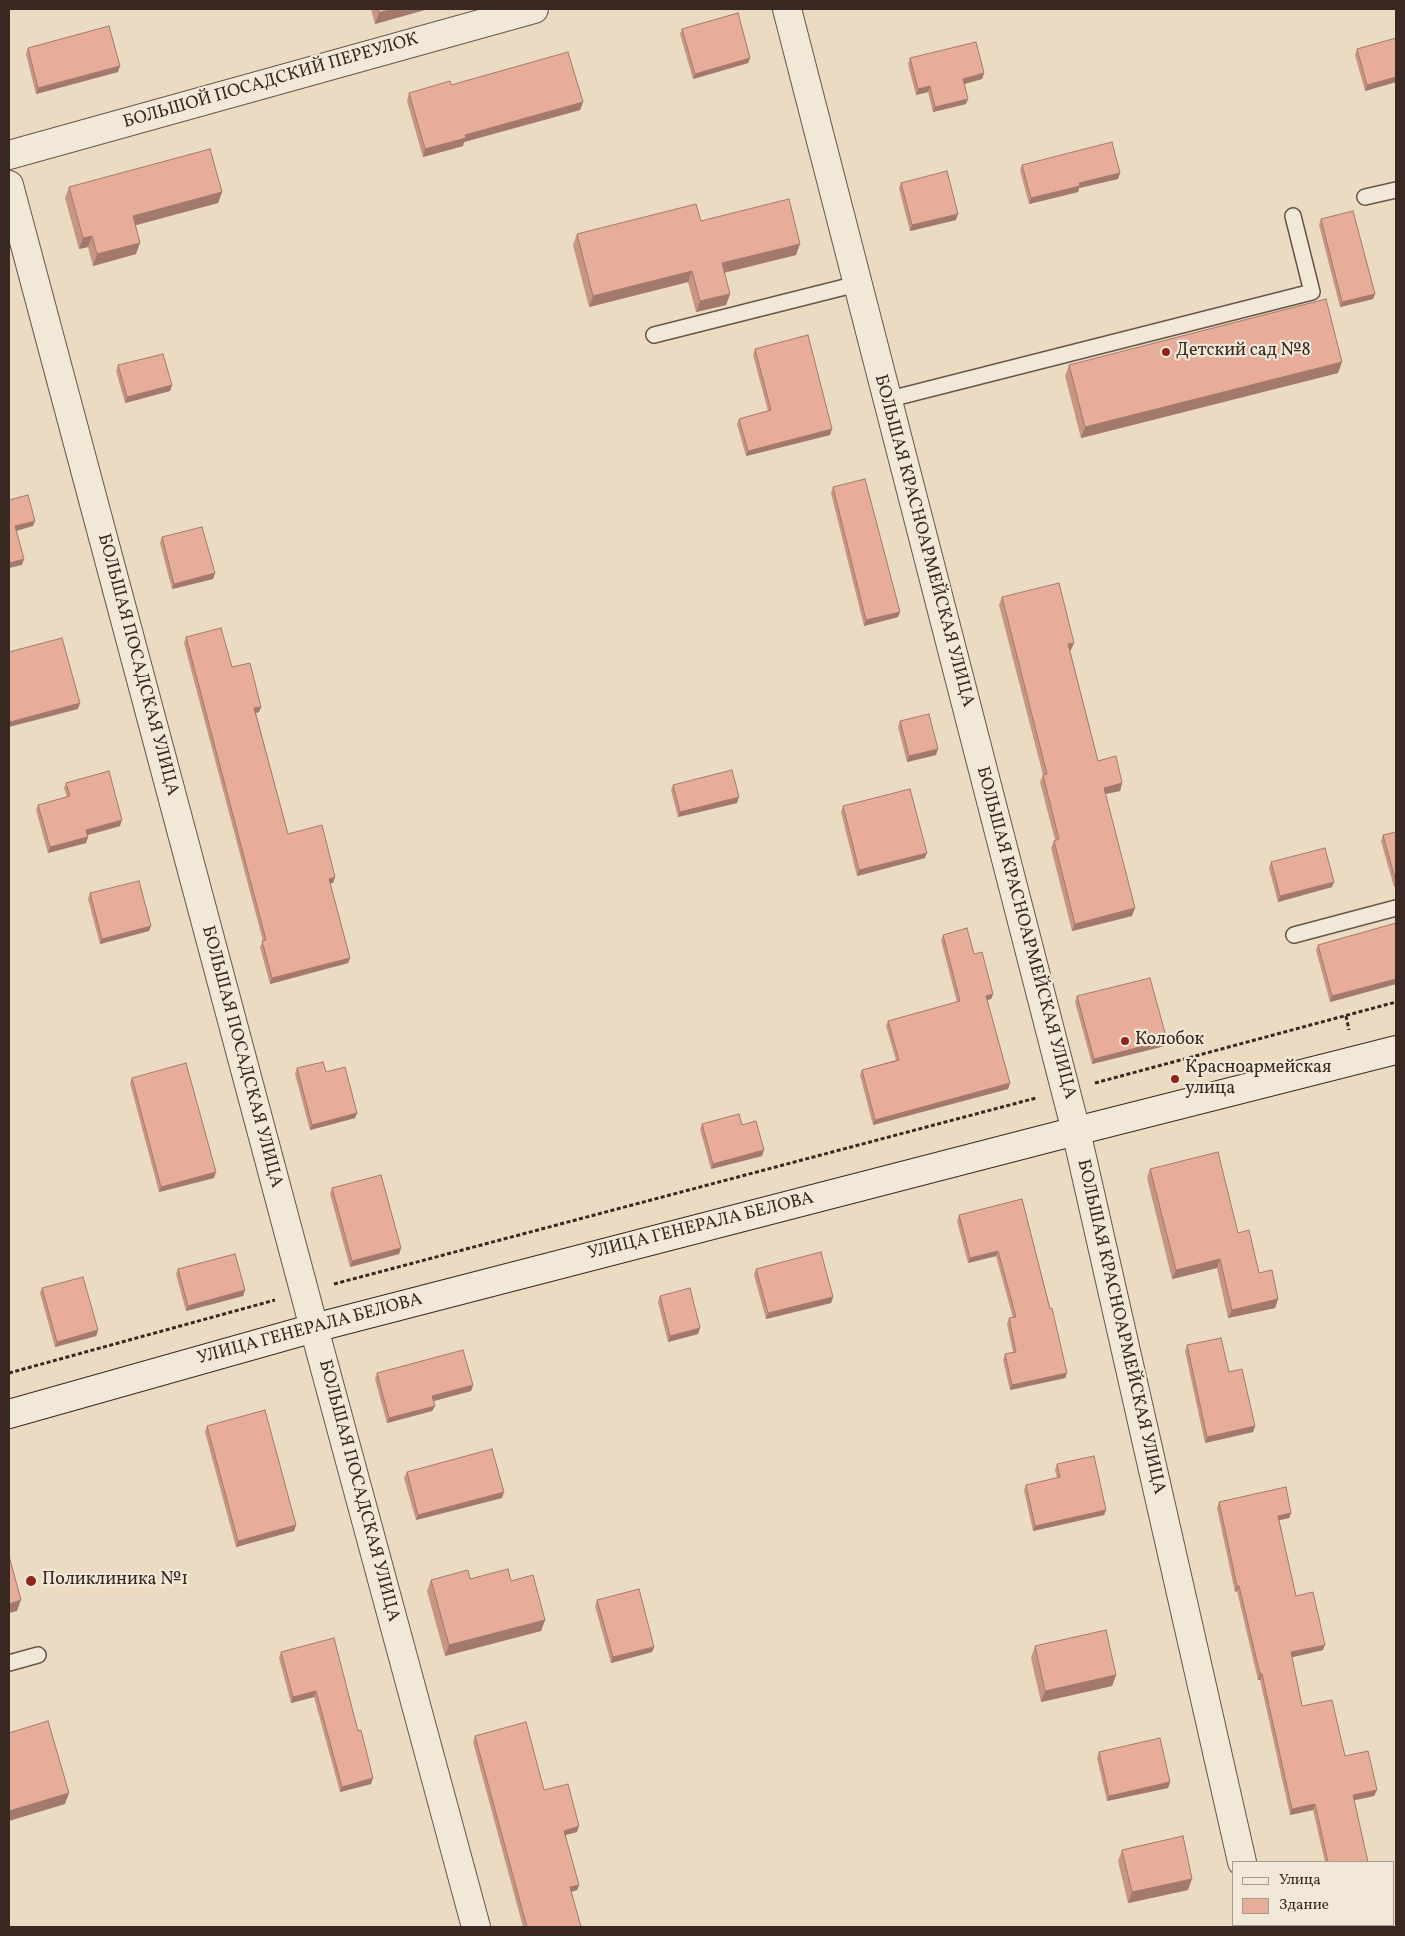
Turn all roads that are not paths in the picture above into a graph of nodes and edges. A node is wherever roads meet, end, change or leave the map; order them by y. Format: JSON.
{"nodes":[{"id":1,"x":534,"y":9,"type":"edge"},
{"id":2,"x":787,"y":9,"type":"edge"},
{"id":3,"x":9,"y":155,"type":"edge"},
{"id":4,"x":9,"y":185,"type":"edge"},
{"id":5,"x":1396,"y":190,"type":"edge"},
{"id":6,"x":1365,"y":197,"type":"dead end"},
{"id":7,"x":1293,"y":216,"type":"dead end"},
{"id":8,"x":857,"y":284,"type":"junction"},
{"id":9,"x":654,"y":335,"type":"dead end"},
{"id":10,"x":886,"y":400,"type":"junction"},
{"id":11,"x":1396,"y":908,"type":"edge"},
{"id":12,"x":1294,"y":935,"type":"dead end"},
{"id":13,"x":1396,"y":1050,"type":"edge"},
{"id":14,"x":1076,"y":1131,"type":"junction"},
{"id":15,"x":314,"y":1328,"type":"junction"},
{"id":16,"x":9,"y":1414,"type":"edge"},
{"id":17,"x":38,"y":1655,"type":"dead end"},
{"id":18,"x":9,"y":1663,"type":"edge"},
{"id":19,"x":1242,"y":1861,"type":"edge"},
{"id":20,"x":476,"y":1927,"type":"edge"}],
"edges":[{"from":1,"to":3,"type":"street","name":"БОЛЬШОЙ ПОСАДСКИЙ ПЕРЕУЛОК"},
{"from":2,"to":8,"type":"street","name":"БОЛЬШАЯ КРАСНОАРМЕЙСКАЯ УЛИЦА"},
{"from":4,"to":15,"type":"street","name":"БОЛЬШАЯ ПОСАДСКАЯ УЛИЦА"},
{"from":5,"to":6,"type":"lane"},
{"from":7,"to":10,"type":"lane"},
{"from":8,"to":9,"type":"lane"},
{"from":8,"to":10,"type":"street","name":"БОЛЬШАЯ КРАСНОАРМЕЙСКАЯ УЛИЦА"},
{"from":10,"to":14,"type":"street","name":"БОЛЬШАЯ КРАСНОАРМЕЙСКАЯ УЛИЦА"},
{"from":11,"to":12,"type":"lane"},
{"from":13,"to":14,"type":"street","name":"УЛИЦА ГЕНЕРАЛА БЕЛОВА"},
{"from":14,"to":15,"type":"street","name":"УЛИЦА ГЕНЕРАЛА БЕЛОВА"},
{"from":14,"to":19,"type":"street","name":"БОЛЬШАЯ КРАСНОАРМЕЙСКАЯ УЛИЦА"},
{"from":15,"to":16,"type":"street","name":"УЛИЦА ГЕНЕРАЛА БЕЛОВА"},
{"from":15,"to":20,"type":"street","name":"БОЛЬШАЯ ПОСАДСКАЯ УЛИЦА"},
{"from":17,"to":18,"type":"lane"}]}
